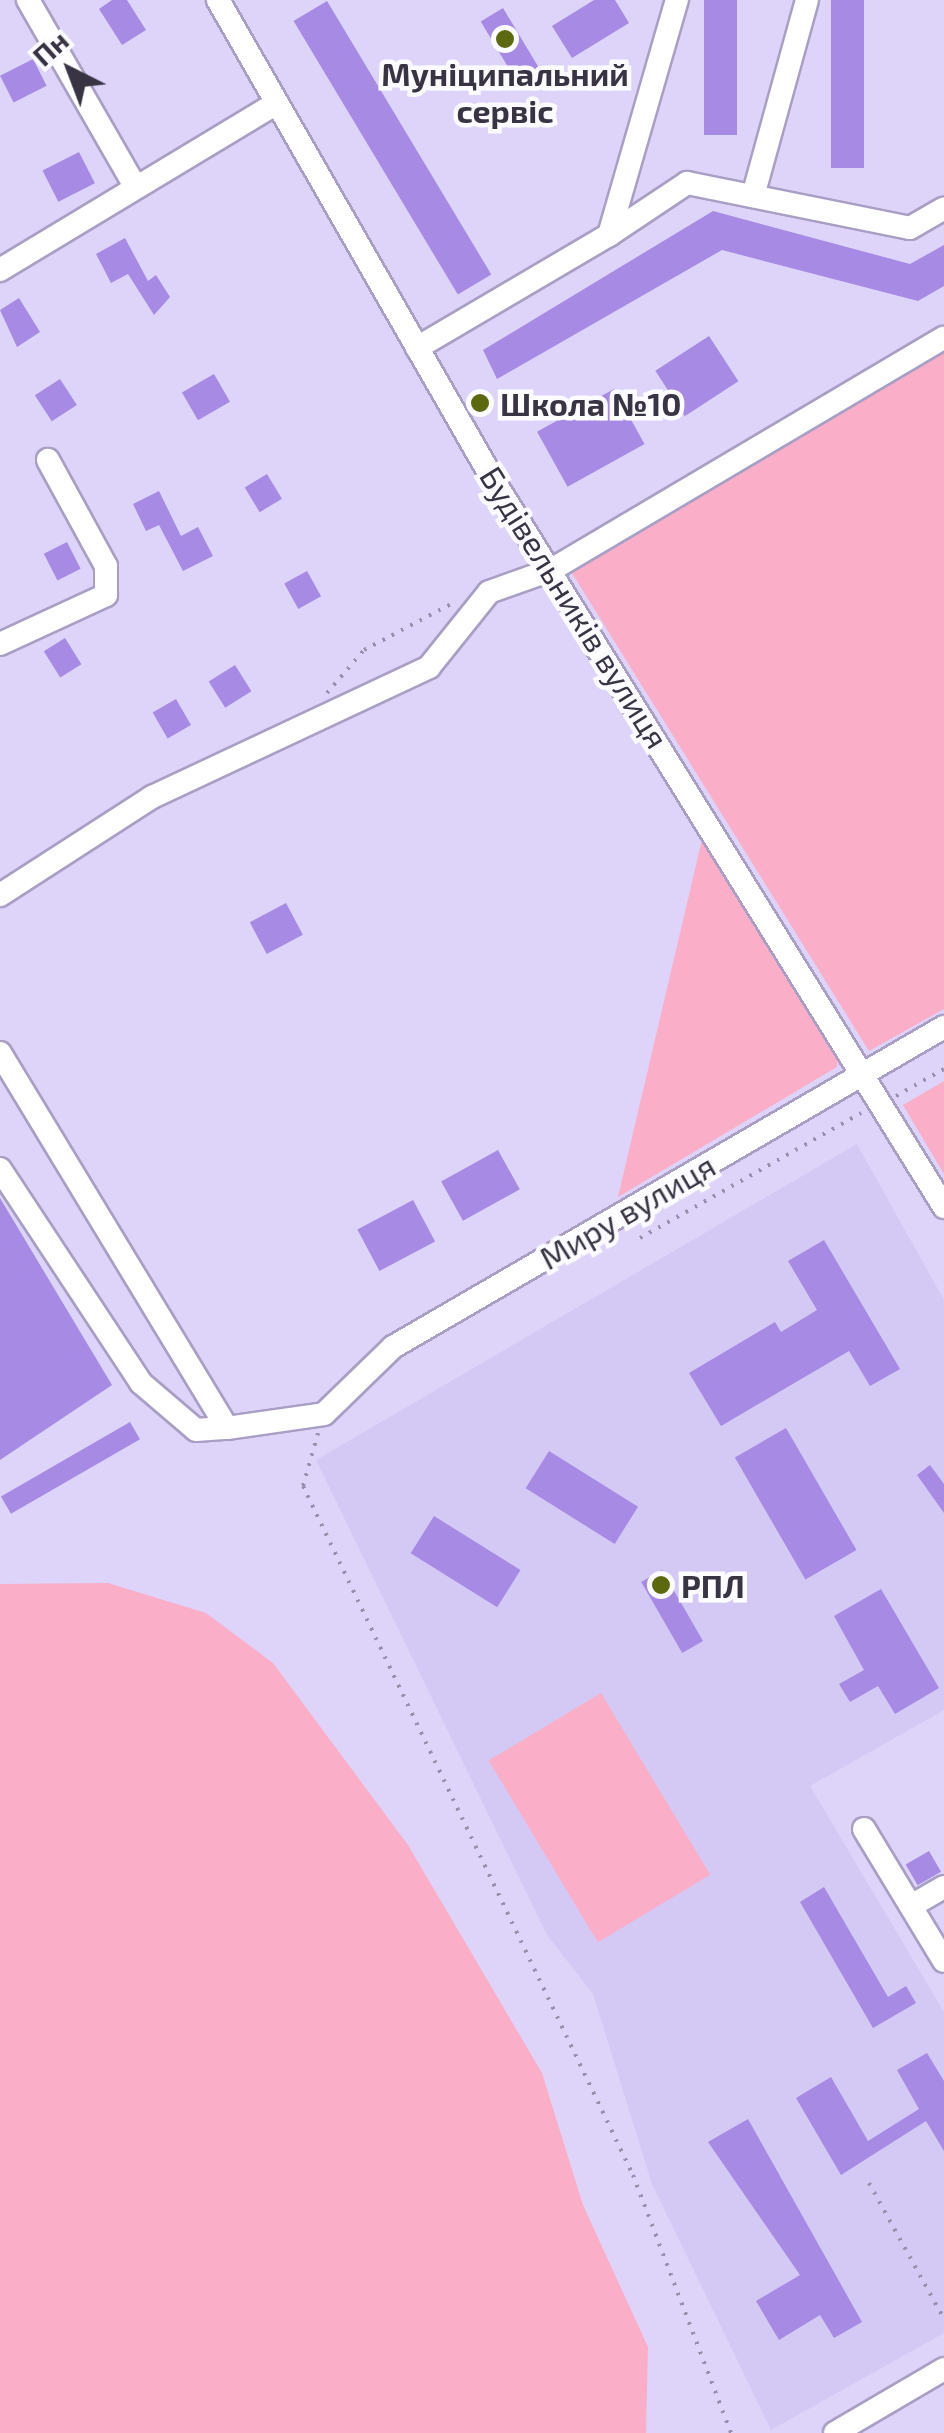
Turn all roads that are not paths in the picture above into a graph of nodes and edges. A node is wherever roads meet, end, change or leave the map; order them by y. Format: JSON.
{"nodes":[{"id":1,"x":28,"y":0,"type":"edge"},
{"id":2,"x":677,"y":0,"type":"edge"},
{"id":3,"x":807,"y":0,"type":"edge"},
{"id":4,"x":229,"y":4,"type":"edge"},
{"id":5,"x":274,"y":106,"type":"junction"},
{"id":6,"x":134,"y":186,"type":"junction"},
{"id":7,"x":753,"y":196,"type":"junction"},
{"id":8,"x":944,"y":208,"type":"edge"},
{"id":9,"x":609,"y":235,"type":"junction"},
{"id":10,"x":0,"y":270,"type":"edge"},
{"id":11,"x":944,"y":338,"type":"edge"},
{"id":12,"x":418,"y":348,"type":"junction"},
{"id":13,"x":48,"y":460,"type":"dead end"},
{"id":14,"x":552,"y":570,"type":"junction"},
{"id":15,"x":0,"y":644,"type":"edge"},
{"id":16,"x":0,"y":895,"type":"edge"},
{"id":17,"x":944,"y":1027,"type":"edge"},
{"id":18,"x":0,"y":1054,"type":"edge"},
{"id":19,"x":867,"y":1071,"type":"junction"},
{"id":20,"x":0,"y":1169,"type":"edge"},
{"id":21,"x":8,"y":1199,"type":"edge"},
{"id":22,"x":944,"y":1207,"type":"edge"},
{"id":23,"x":226,"y":1428,"type":"junction"},
{"id":24,"x":864,"y":1829,"type":"dead end"},
{"id":25,"x":944,"y":1887,"type":"edge"},
{"id":26,"x":911,"y":1906,"type":"junction"},
{"id":27,"x":944,"y":1961,"type":"edge"},
{"id":28,"x":944,"y":2370,"type":"edge"},
{"id":29,"x":836,"y":2433,"type":"edge"}],
"edges":[{"from":1,"to":6,"type":"street"},
{"from":2,"to":9,"type":"street"},
{"from":3,"to":7,"type":"street"},
{"from":4,"to":5,"type":"street","name":"Будівельників вулиця"},
{"from":5,"to":6,"type":"street"},
{"from":5,"to":12,"type":"street","name":"Будівельників вулиця"},
{"from":6,"to":10,"type":"street"},
{"from":7,"to":8,"type":"street"},
{"from":7,"to":9,"type":"street"},
{"from":9,"to":12,"type":"street"},
{"from":11,"to":14,"type":"street"},
{"from":12,"to":14,"type":"street","name":"Будівельників вулиця"},
{"from":13,"to":15,"type":"street"},
{"from":14,"to":16,"type":"street"},
{"from":14,"to":19,"type":"street","name":"Будівельників вулиця"},
{"from":17,"to":19,"type":"street","name":"Миру вулиця"},
{"from":18,"to":23,"type":"street"},
{"from":19,"to":22,"type":"street","name":"Будівельників вулиця"},
{"from":19,"to":23,"type":"street","name":"Миру вулиця"},
{"from":20,"to":21,"type":"street"},
{"from":21,"to":23,"type":"street"},
{"from":24,"to":26,"type":"street"},
{"from":25,"to":26,"type":"street"},
{"from":26,"to":27,"type":"street"},
{"from":28,"to":29,"type":"street"}]}
